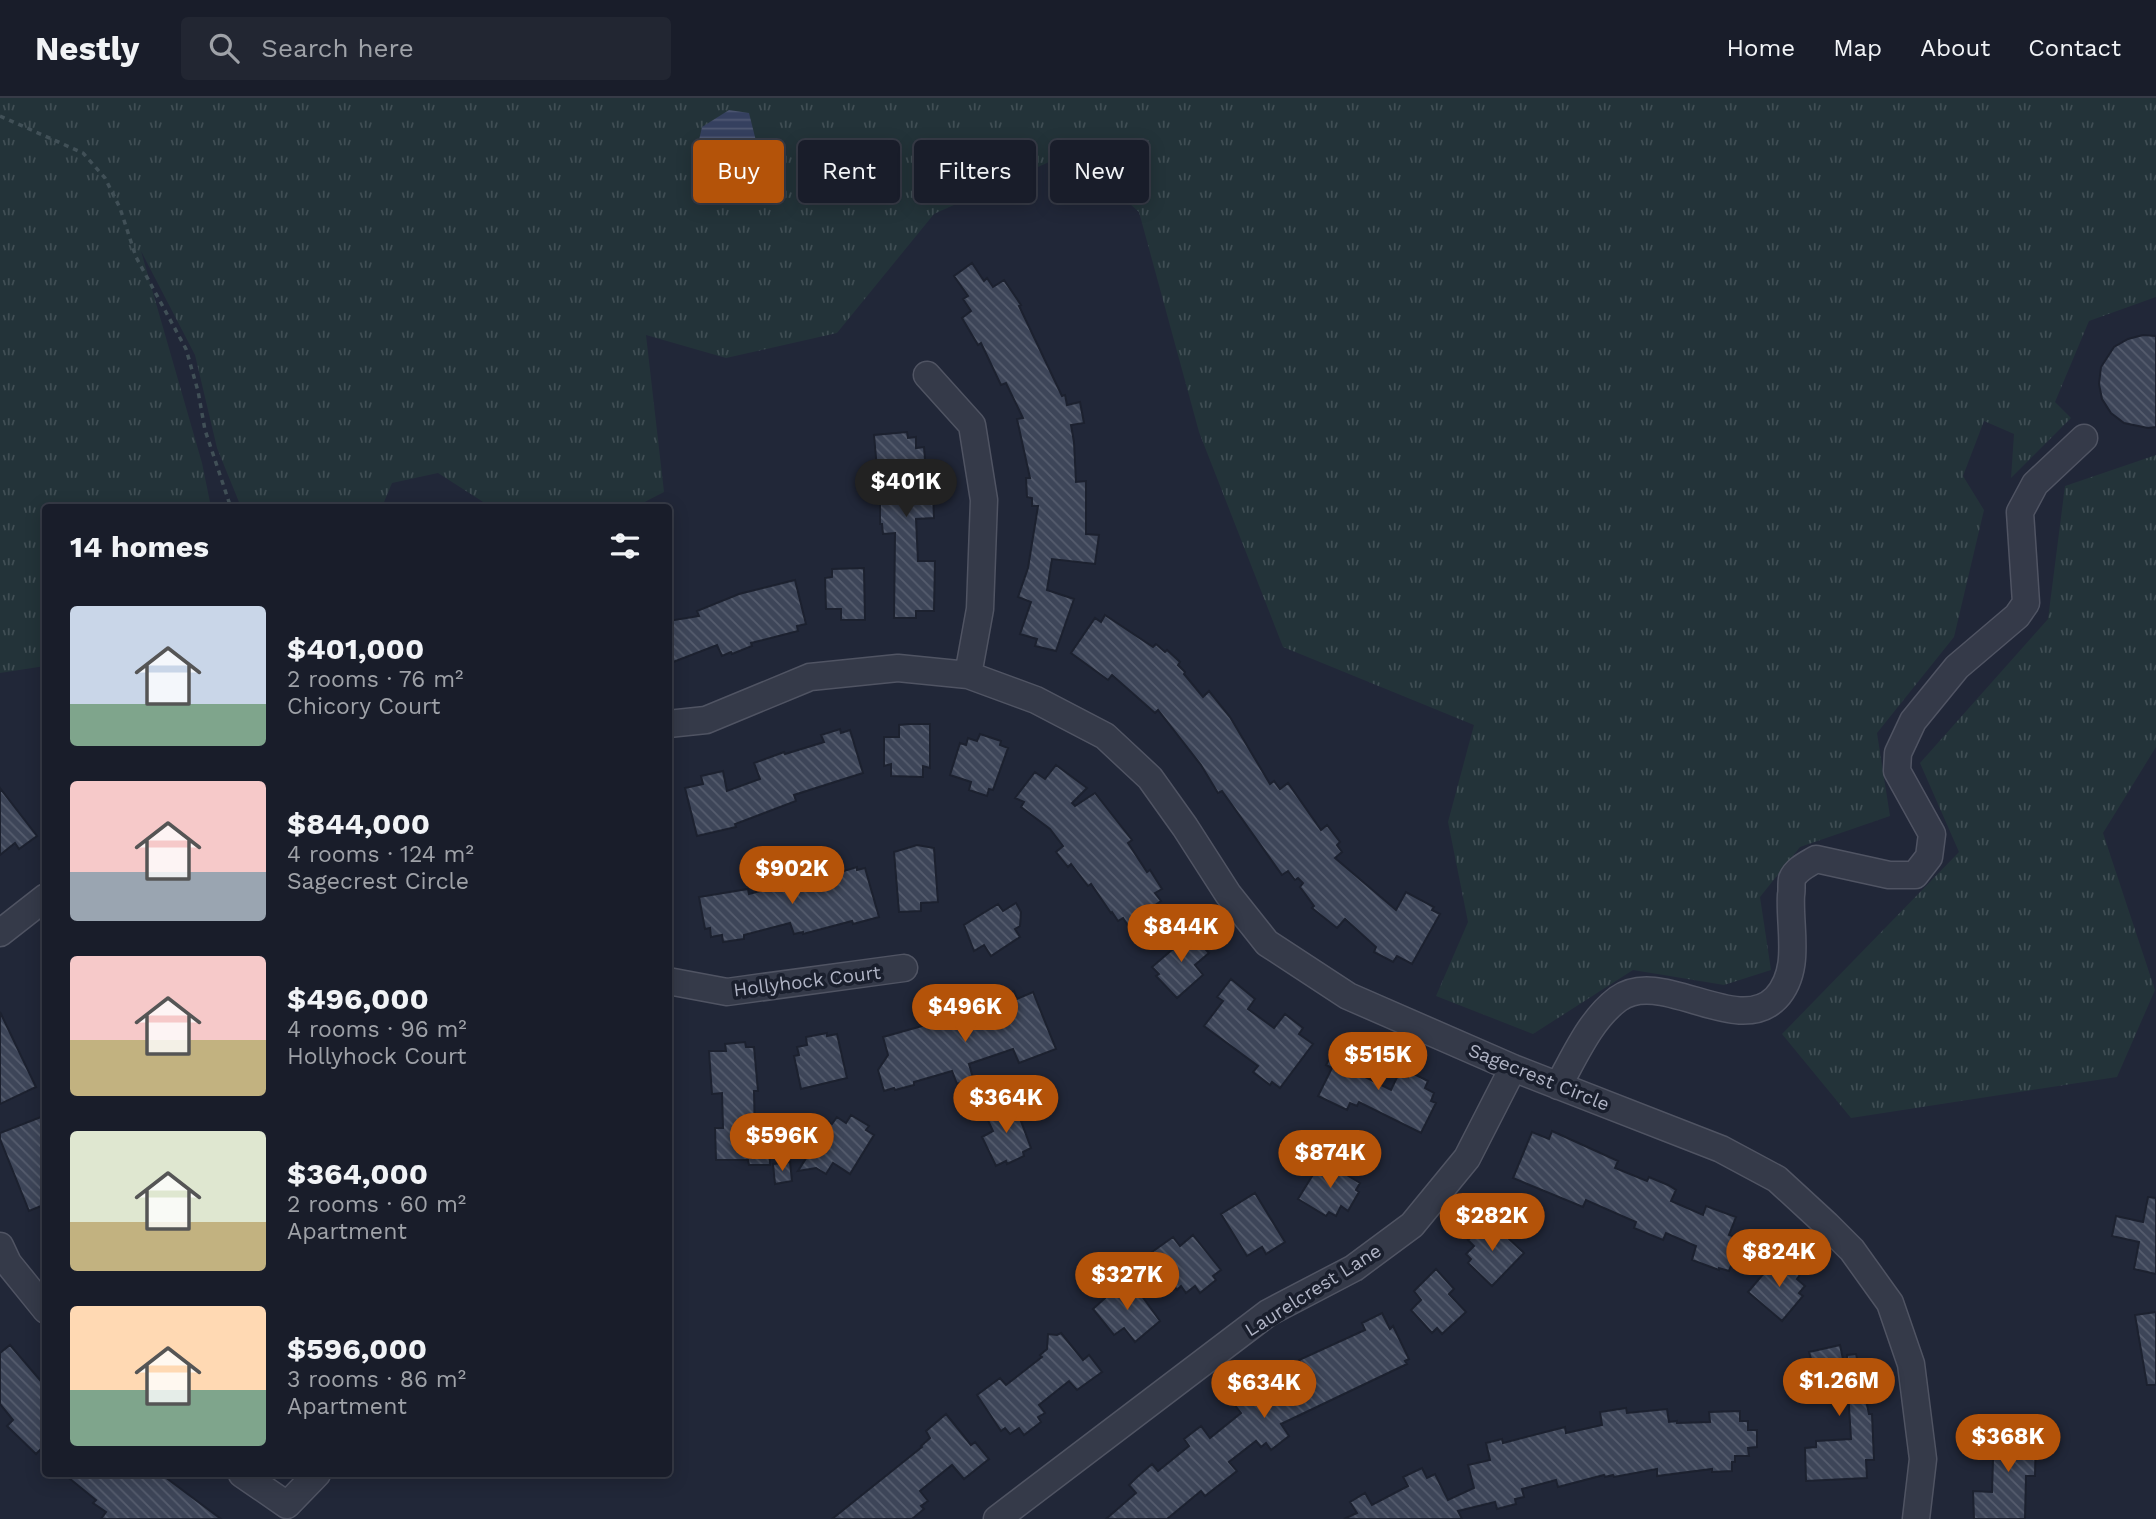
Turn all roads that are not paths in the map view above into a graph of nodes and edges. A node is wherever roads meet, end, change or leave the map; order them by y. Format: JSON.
{"nodes":[{"id":1,"x":928,"y":375,"type":"dead end"},
{"id":2,"x":2084,"y":439,"type":"dead end"},
{"id":3,"x":968,"y":674,"type":"junction"},
{"id":4,"x":672,"y":724,"type":"edge"},
{"id":5,"x":42,"y":900,"type":"edge"},
{"id":6,"x":0,"y":933,"type":"edge"},
{"id":7,"x":904,"y":968,"type":"dead end"},
{"id":8,"x":672,"y":982,"type":"edge"},
{"id":9,"x":1513,"y":1068,"type":"junction"},
{"id":10,"x":1558,"y":1086,"type":"junction"},
{"id":11,"x":0,"y":1246,"type":"edge"},
{"id":12,"x":42,"y":1305,"type":"edge"},
{"id":13,"x":246,"y":1477,"type":"edge"},
{"id":14,"x":314,"y":1477,"type":"edge"},
{"id":15,"x":997,"y":1519,"type":"edge"},
{"id":16,"x":1916,"y":1519,"type":"edge"}],
"edges":[{"from":1,"to":3,"type":"street"},
{"from":2,"to":10,"type":"street"},
{"from":3,"to":4,"type":"street","name":"Sagecrest Circle"},
{"from":3,"to":9,"type":"street","name":"Sagecrest Circle"},
{"from":5,"to":6,"type":"street"},
{"from":7,"to":8,"type":"street","name":"Hollyhock Court"},
{"from":9,"to":10,"type":"street","name":"Sagecrest Circle"},
{"from":9,"to":15,"type":"street","name":"Laurelcrest Lane"},
{"from":10,"to":16,"type":"street","name":"Sagecrest Circle"},
{"from":11,"to":12,"type":"street"},
{"from":13,"to":14,"type":"street"}]}
